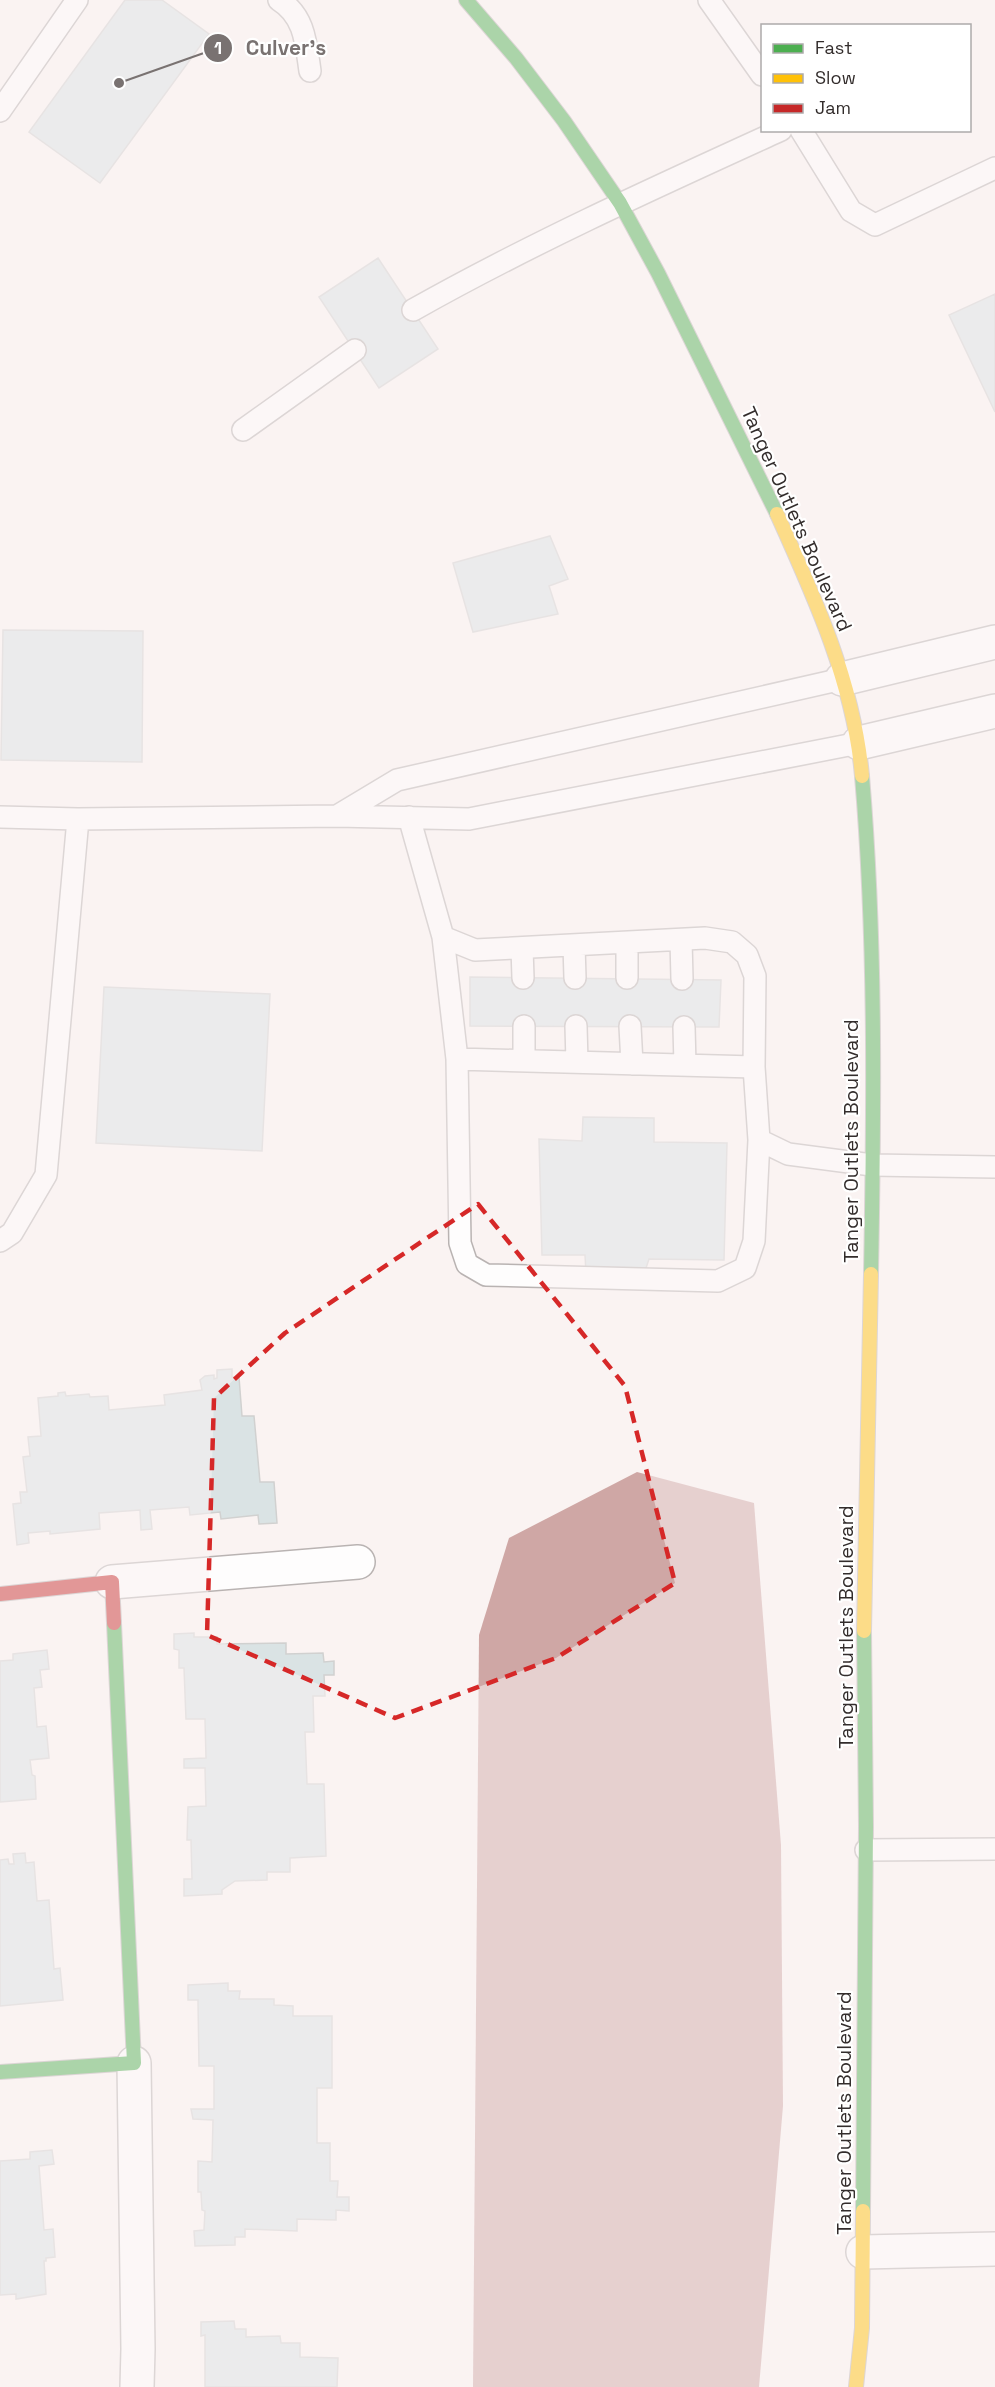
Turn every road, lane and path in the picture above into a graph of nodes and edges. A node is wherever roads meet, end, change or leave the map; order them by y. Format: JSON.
{"nodes":[{"id":1,"x":77,"y":0,"type":"edge"},
{"id":2,"x":279,"y":0,"type":"edge"},
{"id":3,"x":466,"y":0,"type":"edge"},
{"id":4,"x":709,"y":0,"type":"edge"},
{"id":5,"x":310,"y":71,"type":"dead end"},
{"id":6,"x":761,"y":74,"type":"edge"},
{"id":7,"x":0,"y":111,"type":"edge"},
{"id":8,"x":777,"y":132,"type":"edge"},
{"id":9,"x":802,"y":132,"type":"edge"},
{"id":10,"x":995,"y":168,"type":"edge"},
{"id":11,"x":620,"y":203,"type":"junction"},
{"id":12,"x":413,"y":310,"type":"dead end"},
{"id":13,"x":355,"y":350,"type":"dead end"},
{"id":14,"x":243,"y":430,"type":"dead end"},
{"id":15,"x":995,"y":642,"type":"edge"},
{"id":16,"x":842,"y":679,"type":"junction"},
{"id":17,"x":995,"y":711,"type":"edge"},
{"id":18,"x":859,"y":743,"type":"junction"},
{"id":19,"x":337,"y":816,"type":"junction"},
{"id":20,"x":0,"y":817,"type":"edge"},
{"id":21,"x":409,"y":817,"type":"junction"},
{"id":22,"x":78,"y":819,"type":"junction"},
{"id":23,"x":443,"y":937,"type":"junction"},
{"id":24,"x":681,"y":940,"type":"junction"},
{"id":25,"x":627,"y":943,"type":"junction"},
{"id":26,"x":574,"y":945,"type":"junction"},
{"id":27,"x":522,"y":948,"type":"junction"},
{"id":28,"x":523,"y":978,"type":"dead end"},
{"id":29,"x":575,"y":978,"type":"dead end"},
{"id":30,"x":627,"y":978,"type":"dead end"},
{"id":31,"x":682,"y":979,"type":"dead end"},
{"id":32,"x":524,"y":1026,"type":"dead end"},
{"id":33,"x":576,"y":1026,"type":"dead end"},
{"id":34,"x":630,"y":1026,"type":"dead end"},
{"id":35,"x":684,"y":1027,"type":"dead end"},
{"id":36,"x":457,"y":1059,"type":"junction"},
{"id":37,"x":524,"y":1061,"type":"junction"},
{"id":38,"x":577,"y":1062,"type":"junction"},
{"id":39,"x":632,"y":1064,"type":"junction"},
{"id":40,"x":685,"y":1065,"type":"junction"},
{"id":41,"x":753,"y":1067,"type":"junction"},
{"id":42,"x":759,"y":1140,"type":"junction"},
{"id":43,"x":873,"y":1165,"type":"junction"},
{"id":44,"x":995,"y":1167,"type":"edge"},
{"id":45,"x":0,"y":1241,"type":"edge"},
{"id":46,"x":358,"y":1562,"type":"dead end"},
{"id":47,"x":112,"y":1582,"type":"junction"},
{"id":48,"x":0,"y":1593,"type":"edge"},
{"id":49,"x":995,"y":1849,"type":"edge"},
{"id":50,"x":866,"y":1850,"type":"junction"},
{"id":51,"x":134,"y":2063,"type":"junction"},
{"id":52,"x":0,"y":2072,"type":"edge"},
{"id":53,"x":995,"y":2249,"type":"edge"},
{"id":54,"x":863,"y":2252,"type":"junction"},
{"id":55,"x":136,"y":2387,"type":"edge"},
{"id":56,"x":856,"y":2387,"type":"edge"}],
"edges":[{"from":1,"to":7,"type":"lane"},
{"from":2,"to":5,"type":"lane"},
{"from":3,"to":11,"type":"street","name":"Tanger Outlets Boulevard"},
{"from":4,"to":6,"type":"lane"},
{"from":8,"to":11,"type":"lane"},
{"from":9,"to":10,"type":"lane"},
{"from":11,"to":12,"type":"lane"},
{"from":11,"to":16,"type":"street","name":"Tanger Outlets Boulevard"},
{"from":13,"to":14,"type":"lane"},
{"from":15,"to":16,"type":"street"},
{"from":16,"to":18,"type":"street","name":"Tanger Outlets Boulevard"},
{"from":16,"to":19,"type":"lane"},
{"from":17,"to":18,"type":"street"},
{"from":18,"to":21,"type":"lane"},
{"from":18,"to":43,"type":"street","name":"Tanger Outlets Boulevard"},
{"from":19,"to":21,"type":"lane"},
{"from":19,"to":22,"type":"lane"},
{"from":20,"to":22,"type":"lane"},
{"from":21,"to":23,"type":"lane"},
{"from":22,"to":45,"type":"lane"},
{"from":23,"to":27,"type":"lane"},
{"from":23,"to":36,"type":"lane"},
{"from":24,"to":25,"type":"lane"},
{"from":24,"to":31,"type":"lane"},
{"from":24,"to":41,"type":"lane"},
{"from":25,"to":26,"type":"lane"},
{"from":25,"to":30,"type":"lane"},
{"from":26,"to":27,"type":"lane"},
{"from":26,"to":29,"type":"lane"},
{"from":27,"to":28,"type":"lane"},
{"from":32,"to":37,"type":"lane"},
{"from":33,"to":38,"type":"lane"},
{"from":34,"to":39,"type":"lane"},
{"from":35,"to":40,"type":"lane"},
{"from":36,"to":37,"type":"lane"},
{"from":36,"to":42,"type":"lane"},
{"from":37,"to":38,"type":"lane"},
{"from":38,"to":39,"type":"lane"},
{"from":39,"to":40,"type":"lane"},
{"from":40,"to":41,"type":"lane"},
{"from":41,"to":42,"type":"lane"},
{"from":42,"to":43,"type":"lane"},
{"from":43,"to":44,"type":"lane"},
{"from":43,"to":50,"type":"street","name":"Tanger Outlets Boulevard"},
{"from":46,"to":47,"type":"street"},
{"from":47,"to":48,"type":"street"},
{"from":47,"to":51,"type":"street"},
{"from":49,"to":50,"type":"lane"},
{"from":50,"to":54,"type":"street","name":"Tanger Outlets Boulevard"},
{"from":51,"to":52,"type":"street"},
{"from":51,"to":55,"type":"street"},
{"from":53,"to":54,"type":"street"},
{"from":54,"to":56,"type":"street","name":"Tanger Outlets Boulevard"}]}
